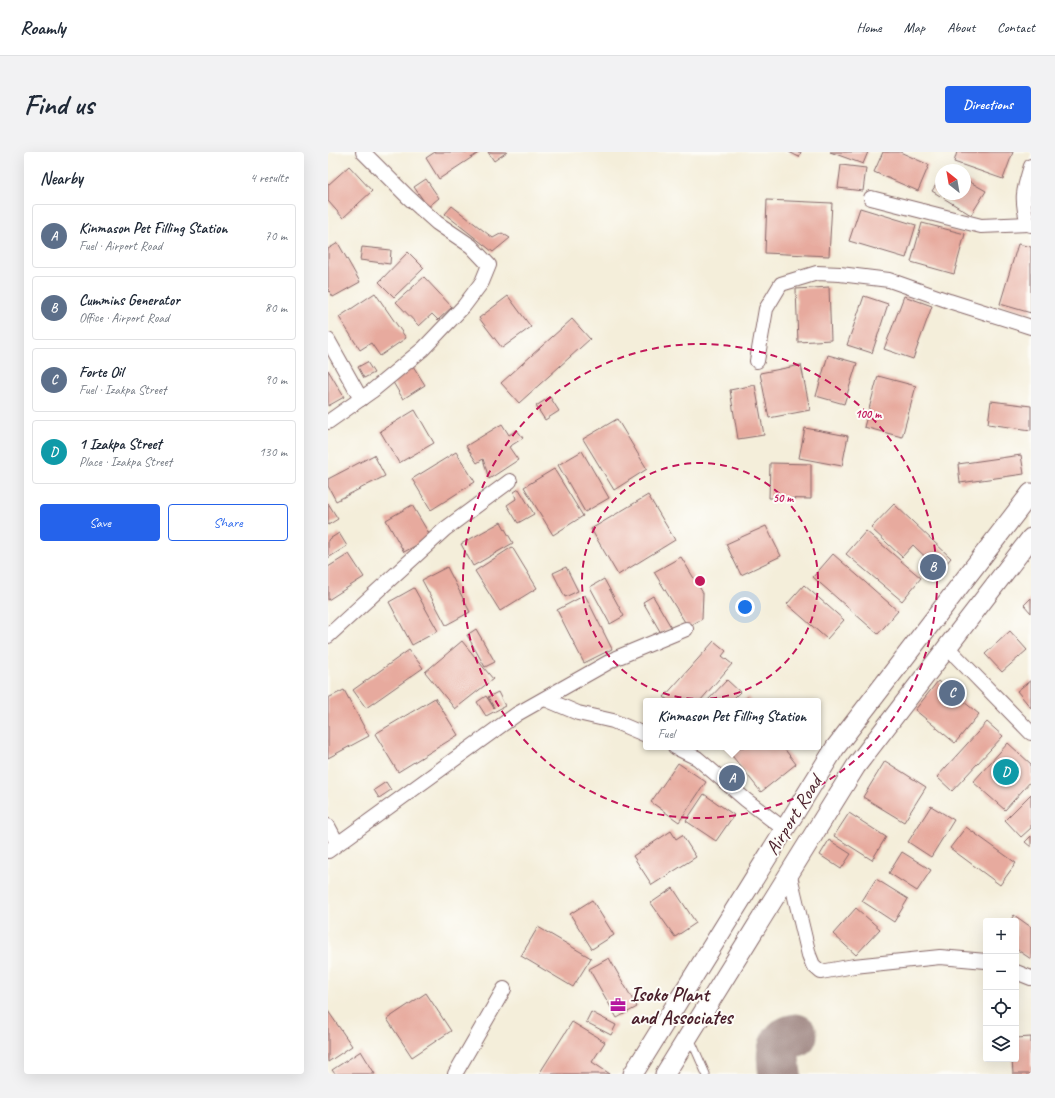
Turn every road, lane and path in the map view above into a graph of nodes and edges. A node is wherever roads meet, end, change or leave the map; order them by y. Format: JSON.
{"nodes":[{"id":1,"x":363,"y":152,"type":"edge"},
{"id":2,"x":1031,"y":166,"type":"edge"},
{"id":3,"x":871,"y":198,"type":"dead end"},
{"id":4,"x":1030,"y":225,"type":"edge"},
{"id":5,"x":1031,"y":327,"type":"edge"},
{"id":6,"x":328,"y":340,"type":"edge"},
{"id":7,"x":757,"y":361,"type":"dead end"},
{"id":8,"x":361,"y":399,"type":"junction"},
{"id":9,"x":328,"y":422,"type":"edge"},
{"id":10,"x":510,"y":481,"type":"dead end"},
{"id":11,"x":1031,"y":493,"type":"edge"},
{"id":12,"x":1031,"y":538,"type":"edge"},
{"id":13,"x":686,"y":629,"type":"dead end"},
{"id":14,"x":328,"y":636,"type":"edge"},
{"id":15,"x":947,"y":647,"type":"junction"},
{"id":16,"x":545,"y":698,"type":"junction"},
{"id":17,"x":1031,"y":733,"type":"edge"},
{"id":18,"x":643,"y":734,"type":"edge"},
{"id":19,"x":682,"y":750,"type":"edge"},
{"id":20,"x":328,"y":826,"type":"edge"},
{"id":21,"x":784,"y":829,"type":"junction"},
{"id":22,"x":333,"y":847,"type":"edge"},
{"id":23,"x":789,"y":872,"type":"junction"},
{"id":24,"x":983,"y":961,"type":"edge"},
{"id":25,"x":1019,"y":973,"type":"edge"},
{"id":26,"x":1031,"y":978,"type":"edge"},
{"id":27,"x":504,"y":989,"type":"dead end"},
{"id":28,"x":688,"y":1034,"type":"junction"},
{"id":29,"x":455,"y":1074,"type":"edge"},
{"id":30,"x":633,"y":1074,"type":"edge"},
{"id":31,"x":665,"y":1074,"type":"edge"},
{"id":32,"x":706,"y":1074,"type":"edge"}],
"edges":[{"from":1,"to":8,"type":"street"},
{"from":2,"to":4,"type":"street"},
{"from":3,"to":4,"type":"street"},
{"from":5,"to":7,"type":"street"},
{"from":6,"to":8,"type":"street"},
{"from":8,"to":9,"type":"street"},
{"from":10,"to":14,"type":"street"},
{"from":11,"to":21,"type":"main road","name":"Airport Road"},
{"from":12,"to":15,"type":"main road","name":"Airport Road"},
{"from":13,"to":16,"type":"street"},
{"from":15,"to":17,"type":"street"},
{"from":15,"to":23,"type":"main road","name":"Airport Road"},
{"from":16,"to":18,"type":"street"},
{"from":16,"to":22,"type":"street"},
{"from":19,"to":21,"type":"street"},
{"from":20,"to":22,"type":"street"},
{"from":21,"to":30,"type":"main road","name":"Airport Road"},
{"from":23,"to":24,"type":"street"},
{"from":23,"to":28,"type":"main road","name":"Airport Road"},
{"from":25,"to":26,"type":"street"},
{"from":27,"to":29,"type":"street"},
{"from":28,"to":31,"type":"main road","name":"Airport Road"},
{"from":28,"to":32,"type":"lane"}]}
